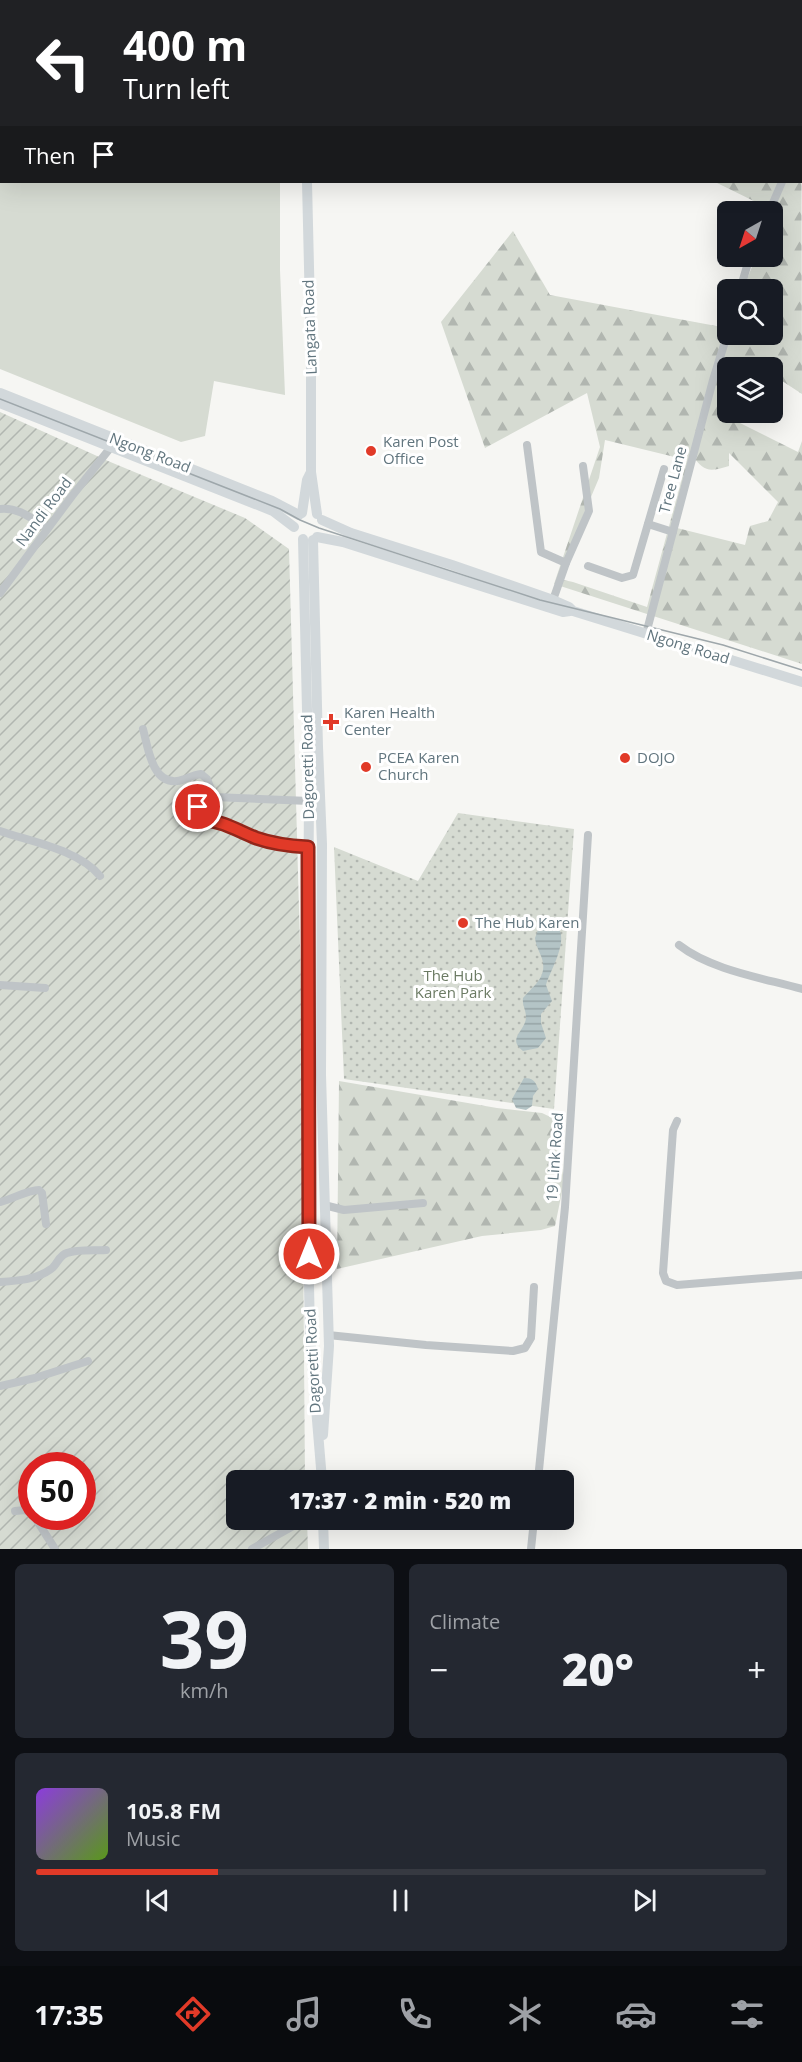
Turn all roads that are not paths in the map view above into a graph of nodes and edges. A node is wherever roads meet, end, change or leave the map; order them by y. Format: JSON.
{"nodes":[{"id":1,"x":307,"y":183,"type":"edge"},
{"id":2,"x":782,"y":183,"type":"edge"},
{"id":3,"x":774,"y":201,"type":"edge"},
{"id":4,"x":724,"y":345,"type":"edge"},
{"id":5,"x":0,"y":393,"type":"edge"},
{"id":6,"x":0,"y":403,"type":"edge"},
{"id":7,"x":527,"y":445,"type":"dead end"},
{"id":8,"x":111,"y":447,"type":"junction"},
{"id":9,"x":583,"y":466,"type":"dead end"},
{"id":10,"x":664,"y":469,"type":"dead end"},
{"id":11,"x":311,"y":472,"type":"junction"},
{"id":12,"x":0,"y":509,"type":"edge"},
{"id":13,"x":300,"y":514,"type":"junction"},
{"id":14,"x":320,"y":517,"type":"junction"},
{"id":15,"x":648,"y":524,"type":"junction"},
{"id":16,"x":294,"y":527,"type":"junction"},
{"id":17,"x":48,"y":528,"type":"junction"},
{"id":18,"x":673,"y":532,"type":"junction"},
{"id":19,"x":311,"y":539,"type":"junction"},
{"id":20,"x":566,"y":563,"type":"junction"},
{"id":21,"x":588,"y":566,"type":"dead end"},
{"id":22,"x":485,"y":581,"type":"junction"},
{"id":23,"x":0,"y":593,"type":"edge"},
{"id":24,"x":553,"y":600,"type":"junction"},
{"id":25,"x":573,"y":611,"type":"junction"},
{"id":26,"x":646,"y":634,"type":"junction"},
{"id":27,"x":802,"y":682,"type":"edge"},
{"id":28,"x":143,"y":729,"type":"dead end"},
{"id":29,"x":214,"y":797,"type":"junction"},
{"id":30,"x":309,"y":801,"type":"junction"},
{"id":31,"x":0,"y":831,"type":"edge"},
{"id":32,"x":588,"y":835,"type":"dead end"},
{"id":33,"x":308,"y":847,"type":"junction"},
{"id":34,"x":100,"y":876,"type":"dead end"},
{"id":35,"x":679,"y":945,"type":"dead end"},
{"id":36,"x":0,"y":985,"type":"edge"},
{"id":37,"x":45,"y":988,"type":"dead end"},
{"id":38,"x":802,"y":989,"type":"edge"},
{"id":39,"x":677,"y":1121,"type":"dead end"},
{"id":40,"x":0,"y":1202,"type":"edge"},
{"id":41,"x":423,"y":1203,"type":"dead end"},
{"id":42,"x":324,"y":1205,"type":"junction"},
{"id":43,"x":46,"y":1224,"type":"dead end"},
{"id":44,"x":106,"y":1250,"type":"dead end"},
{"id":45,"x":802,"y":1275,"type":"edge"},
{"id":46,"x":0,"y":1282,"type":"edge"},
{"id":47,"x":534,"y":1287,"type":"dead end"},
{"id":48,"x":310,"y":1336,"type":"junction"},
{"id":49,"x":328,"y":1336,"type":"junction"},
{"id":50,"x":88,"y":1361,"type":"dead end"},
{"id":51,"x":0,"y":1386,"type":"edge"},
{"id":52,"x":321,"y":1462,"type":"junction"},
{"id":53,"x":321,"y":1470,"type":"edge"},
{"id":54,"x":539,"y":1470,"type":"edge"},
{"id":55,"x":15,"y":1511,"type":"dead end"},
{"id":56,"x":18,"y":1511,"type":"edge"},
{"id":57,"x":43,"y":1530,"type":"edge"},
{"id":58,"x":286,"y":1530,"type":"edge"},
{"id":59,"x":323,"y":1530,"type":"edge"},
{"id":60,"x":533,"y":1530,"type":"edge"},
{"id":61,"x":55,"y":1549,"type":"edge"},
{"id":62,"x":252,"y":1549,"type":"edge"},
{"id":63,"x":324,"y":1549,"type":"edge"},
{"id":64,"x":531,"y":1549,"type":"edge"}],
"edges":[{"from":1,"to":11,"type":"main road","name":"Langata Road"},
{"from":2,"to":3,"type":"street"},
{"from":4,"to":18,"type":"street","name":"Tree Lane"},
{"from":5,"to":13,"type":"main road","name":"Ngong Road"},
{"from":6,"to":8,"type":"main road","name":"Ngong Road"},
{"from":7,"to":20,"type":"street"},
{"from":8,"to":16,"type":"main road","name":"Ngong Road"},
{"from":8,"to":17,"type":"street","name":"Nandi Road"},
{"from":9,"to":20,"type":"street"},
{"from":10,"to":15,"type":"street"},
{"from":11,"to":13,"type":"main road"},
{"from":11,"to":14,"type":"main road"},
{"from":12,"to":17,"type":"street"},
{"from":13,"to":14,"type":"main road"},
{"from":13,"to":16,"type":"main road"},
{"from":14,"to":19,"type":"main road"},
{"from":14,"to":22,"type":"main road","name":"Ngong Road"},
{"from":15,"to":18,"type":"street"},
{"from":15,"to":21,"type":"street"},
{"from":16,"to":19,"type":"main road"},
{"from":17,"to":23,"type":"street","name":"Nandi Road"},
{"from":18,"to":26,"type":"street","name":"Tree Lane"},
{"from":19,"to":22,"type":"main road","name":"Ngong Road"},
{"from":19,"to":30,"type":"main road","name":"Dagoretti Road"},
{"from":19,"to":42,"type":"main road","name":"Dagoretti Road"},
{"from":20,"to":24,"type":"street"},
{"from":22,"to":24,"type":"main road","name":"Ngong Road"},
{"from":22,"to":25,"type":"main road","name":"Ngong Road"},
{"from":24,"to":25,"type":"main road","name":"Ngong Road"},
{"from":25,"to":26,"type":"main road","name":"Ngong Road"},
{"from":26,"to":27,"type":"main road","name":"Ngong Road"},
{"from":28,"to":29,"type":"street"},
{"from":29,"to":30,"type":"street"},
{"from":29,"to":33,"type":"street"},
{"from":30,"to":33,"type":"main road","name":"Dagoretti Road"},
{"from":31,"to":34,"type":"street"},
{"from":32,"to":54,"type":"street","name":"19 Link Road"},
{"from":33,"to":48,"type":"main road","name":"Dagoretti Road"},
{"from":35,"to":38,"type":"street"},
{"from":36,"to":37,"type":"street"},
{"from":39,"to":45,"type":"street"},
{"from":40,"to":43,"type":"street"},
{"from":41,"to":42,"type":"street"},
{"from":42,"to":49,"type":"main road","name":"Dagoretti Road"},
{"from":44,"to":46,"type":"street"},
{"from":47,"to":49,"type":"street"},
{"from":48,"to":49,"type":"main road"},
{"from":48,"to":52,"type":"main road","name":"Dagoretti Road"},
{"from":49,"to":52,"type":"main road","name":"Dagoretti Road"},
{"from":50,"to":51,"type":"street"},
{"from":52,"to":53,"type":"main road","name":"Dagoretti Road"},
{"from":55,"to":56,"type":"street"},
{"from":57,"to":61,"type":"street"},
{"from":58,"to":62,"type":"street"},
{"from":59,"to":63,"type":"main road"},
{"from":60,"to":64,"type":"street"}]}
